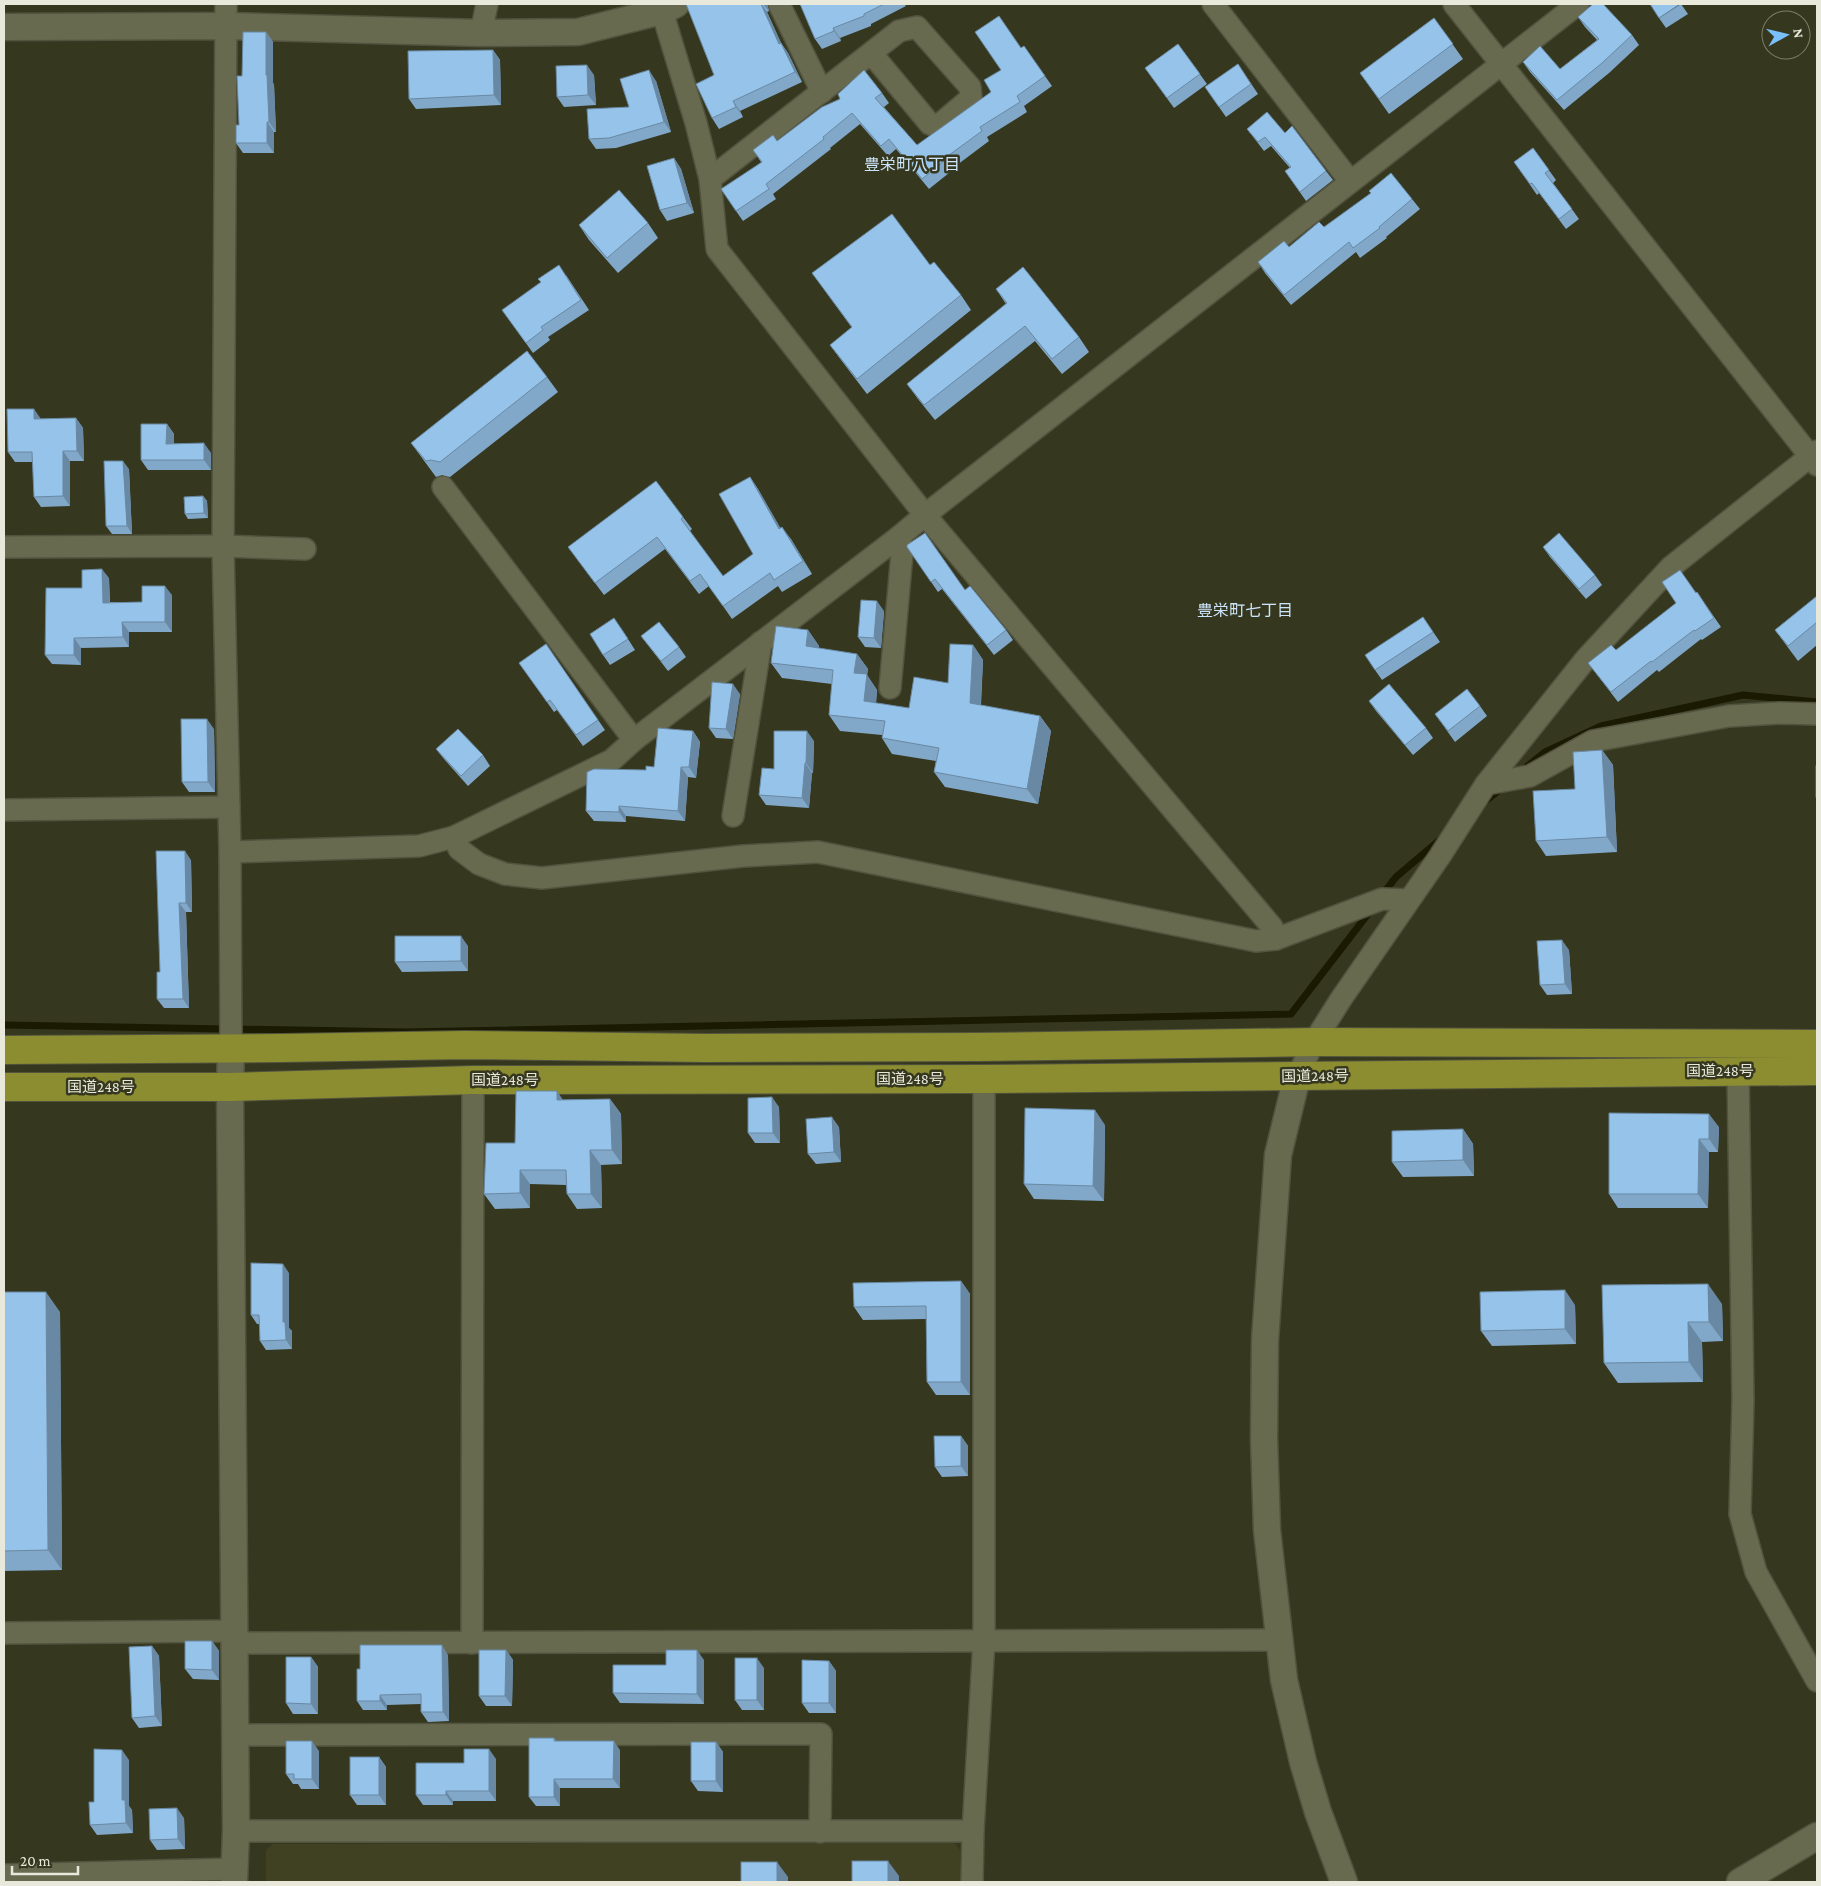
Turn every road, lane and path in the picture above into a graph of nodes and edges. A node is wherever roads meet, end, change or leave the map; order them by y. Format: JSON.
{"nodes":[{"id":1,"x":487,"y":4,"type":"edge"},
{"id":2,"x":779,"y":4,"type":"edge"},
{"id":3,"x":1213,"y":4,"type":"edge"},
{"id":4,"x":1454,"y":4,"type":"edge"},
{"id":5,"x":1578,"y":4,"type":"edge"},
{"id":6,"x":669,"y":7,"type":"edge"},
{"id":7,"x":226,"y":15,"type":"edge"},
{"id":8,"x":4,"y":27,"type":"edge"},
{"id":9,"x":481,"y":33,"type":"junction"},
{"id":10,"x":871,"y":53,"type":"junction"},
{"id":11,"x":1502,"y":63,"type":"junction"},
{"id":12,"x":822,"y":92,"type":"junction"},
{"id":13,"x":710,"y":179,"type":"junction"},
{"id":14,"x":1350,"y":181,"type":"junction"},
{"id":15,"x":1815,"y":458,"type":"edge"},
{"id":16,"x":443,"y":487,"type":"dead end"},
{"id":17,"x":925,"y":514,"type":"junction"},
{"id":18,"x":900,"y":536,"type":"junction"},
{"id":19,"x":4,"y":546,"type":"edge"},
{"id":20,"x":223,"y":546,"type":"junction"},
{"id":21,"x":305,"y":549,"type":"dead end"},
{"id":22,"x":761,"y":642,"type":"junction"},
{"id":23,"x":890,"y":688,"type":"dead end"},
{"id":24,"x":1817,"y":714,"type":"edge"},
{"id":25,"x":634,"y":740,"type":"junction"},
{"id":26,"x":1486,"y":784,"type":"junction"},
{"id":27,"x":229,"y":807,"type":"junction"},
{"id":28,"x":4,"y":810,"type":"edge"},
{"id":29,"x":733,"y":816,"type":"dead end"},
{"id":30,"x":454,"y":837,"type":"junction"},
{"id":31,"x":230,"y":852,"type":"junction"},
{"id":32,"x":1409,"y":900,"type":"junction"},
{"id":33,"x":1276,"y":939,"type":"junction"},
{"id":34,"x":1314,"y":1042,"type":"junction"},
{"id":35,"x":1817,"y":1044,"type":"edge"},
{"id":36,"x":232,"y":1048,"type":"junction"},
{"id":37,"x":4,"y":1050,"type":"edge"},
{"id":38,"x":1738,"y":1071,"type":"junction"},
{"id":39,"x":1817,"y":1071,"type":"edge"},
{"id":40,"x":1297,"y":1077,"type":"junction"},
{"id":41,"x":984,"y":1079,"type":"junction"},
{"id":42,"x":473,"y":1080,"type":"junction"},
{"id":43,"x":4,"y":1087,"type":"edge"},
{"id":44,"x":230,"y":1087,"type":"junction"},
{"id":45,"x":4,"y":1633,"type":"edge"},
{"id":46,"x":234,"y":1637,"type":"junction"},
{"id":47,"x":984,"y":1640,"type":"junction"},
{"id":48,"x":1280,"y":1640,"type":"junction"},
{"id":49,"x":472,"y":1643,"type":"junction"},
{"id":50,"x":1817,"y":1682,"type":"edge"},
{"id":51,"x":235,"y":1735,"type":"junction"},
{"id":52,"x":236,"y":1831,"type":"junction"},
{"id":53,"x":973,"y":1831,"type":"junction"},
{"id":54,"x":820,"y":1832,"type":"junction"},
{"id":55,"x":1817,"y":1836,"type":"edge"},
{"id":56,"x":4,"y":1875,"type":"edge"},
{"id":57,"x":234,"y":1876,"type":"edge"},
{"id":58,"x":972,"y":1882,"type":"edge"},
{"id":59,"x":1344,"y":1882,"type":"edge"},
{"id":60,"x":1740,"y":1882,"type":"edge"}],
"edges":[{"from":1,"to":9,"type":"street"},
{"from":2,"to":12,"type":"street"},
{"from":3,"to":14,"type":"street"},
{"from":4,"to":11,"type":"street"},
{"from":5,"to":11,"type":"street"},
{"from":6,"to":9,"type":"street"},
{"from":6,"to":13,"type":"street"},
{"from":7,"to":8,"type":"street"},
{"from":7,"to":9,"type":"street"},
{"from":7,"to":20,"type":"street"},
{"from":10,"to":10,"type":"street"},
{"from":10,"to":12,"type":"street"},
{"from":11,"to":14,"type":"street"},
{"from":11,"to":15,"type":"street"},
{"from":12,"to":13,"type":"street"},
{"from":13,"to":17,"type":"street"},
{"from":14,"to":17,"type":"street"},
{"from":15,"to":26,"type":"street"},
{"from":16,"to":25,"type":"street"},
{"from":17,"to":18,"type":"street"},
{"from":17,"to":33,"type":"street"},
{"from":18,"to":22,"type":"street"},
{"from":18,"to":23,"type":"street"},
{"from":19,"to":20,"type":"street"},
{"from":20,"to":21,"type":"street"},
{"from":20,"to":27,"type":"street"},
{"from":22,"to":25,"type":"street"},
{"from":22,"to":29,"type":"street"},
{"from":24,"to":26,"type":"street"},
{"from":25,"to":30,"type":"street"},
{"from":26,"to":32,"type":"street"},
{"from":27,"to":28,"type":"street"},
{"from":27,"to":31,"type":"street"},
{"from":30,"to":31,"type":"street"},
{"from":30,"to":33,"type":"street"},
{"from":31,"to":36,"type":"street"},
{"from":32,"to":33,"type":"street"},
{"from":32,"to":34,"type":"street"},
{"from":34,"to":35,"type":"highway","name":"国道248号"},
{"from":34,"to":36,"type":"highway","name":"国道248号"},
{"from":34,"to":40,"type":"street"},
{"from":36,"to":37,"type":"highway","name":"国道248号"},
{"from":36,"to":44,"type":"street"},
{"from":38,"to":39,"type":"highway","name":"国道248号"},
{"from":38,"to":40,"type":"highway","name":"国道248号"},
{"from":38,"to":50,"type":"street"},
{"from":40,"to":41,"type":"highway","name":"国道248号"},
{"from":40,"to":48,"type":"street"},
{"from":41,"to":42,"type":"highway","name":"国道248号"},
{"from":41,"to":47,"type":"street"},
{"from":42,"to":44,"type":"highway","name":"国道248号"},
{"from":42,"to":49,"type":"street"},
{"from":43,"to":44,"type":"highway","name":"国道248号"},
{"from":44,"to":46,"type":"street"},
{"from":45,"to":46,"type":"street"},
{"from":46,"to":49,"type":"street"},
{"from":46,"to":51,"type":"street"},
{"from":47,"to":48,"type":"street"},
{"from":47,"to":49,"type":"street"},
{"from":47,"to":53,"type":"street"},
{"from":48,"to":59,"type":"street"},
{"from":51,"to":52,"type":"street"},
{"from":51,"to":54,"type":"street"},
{"from":52,"to":54,"type":"street"},
{"from":52,"to":57,"type":"street"},
{"from":53,"to":54,"type":"street"},
{"from":53,"to":58,"type":"street"},
{"from":55,"to":60,"type":"street"},
{"from":56,"to":57,"type":"street"}]}
